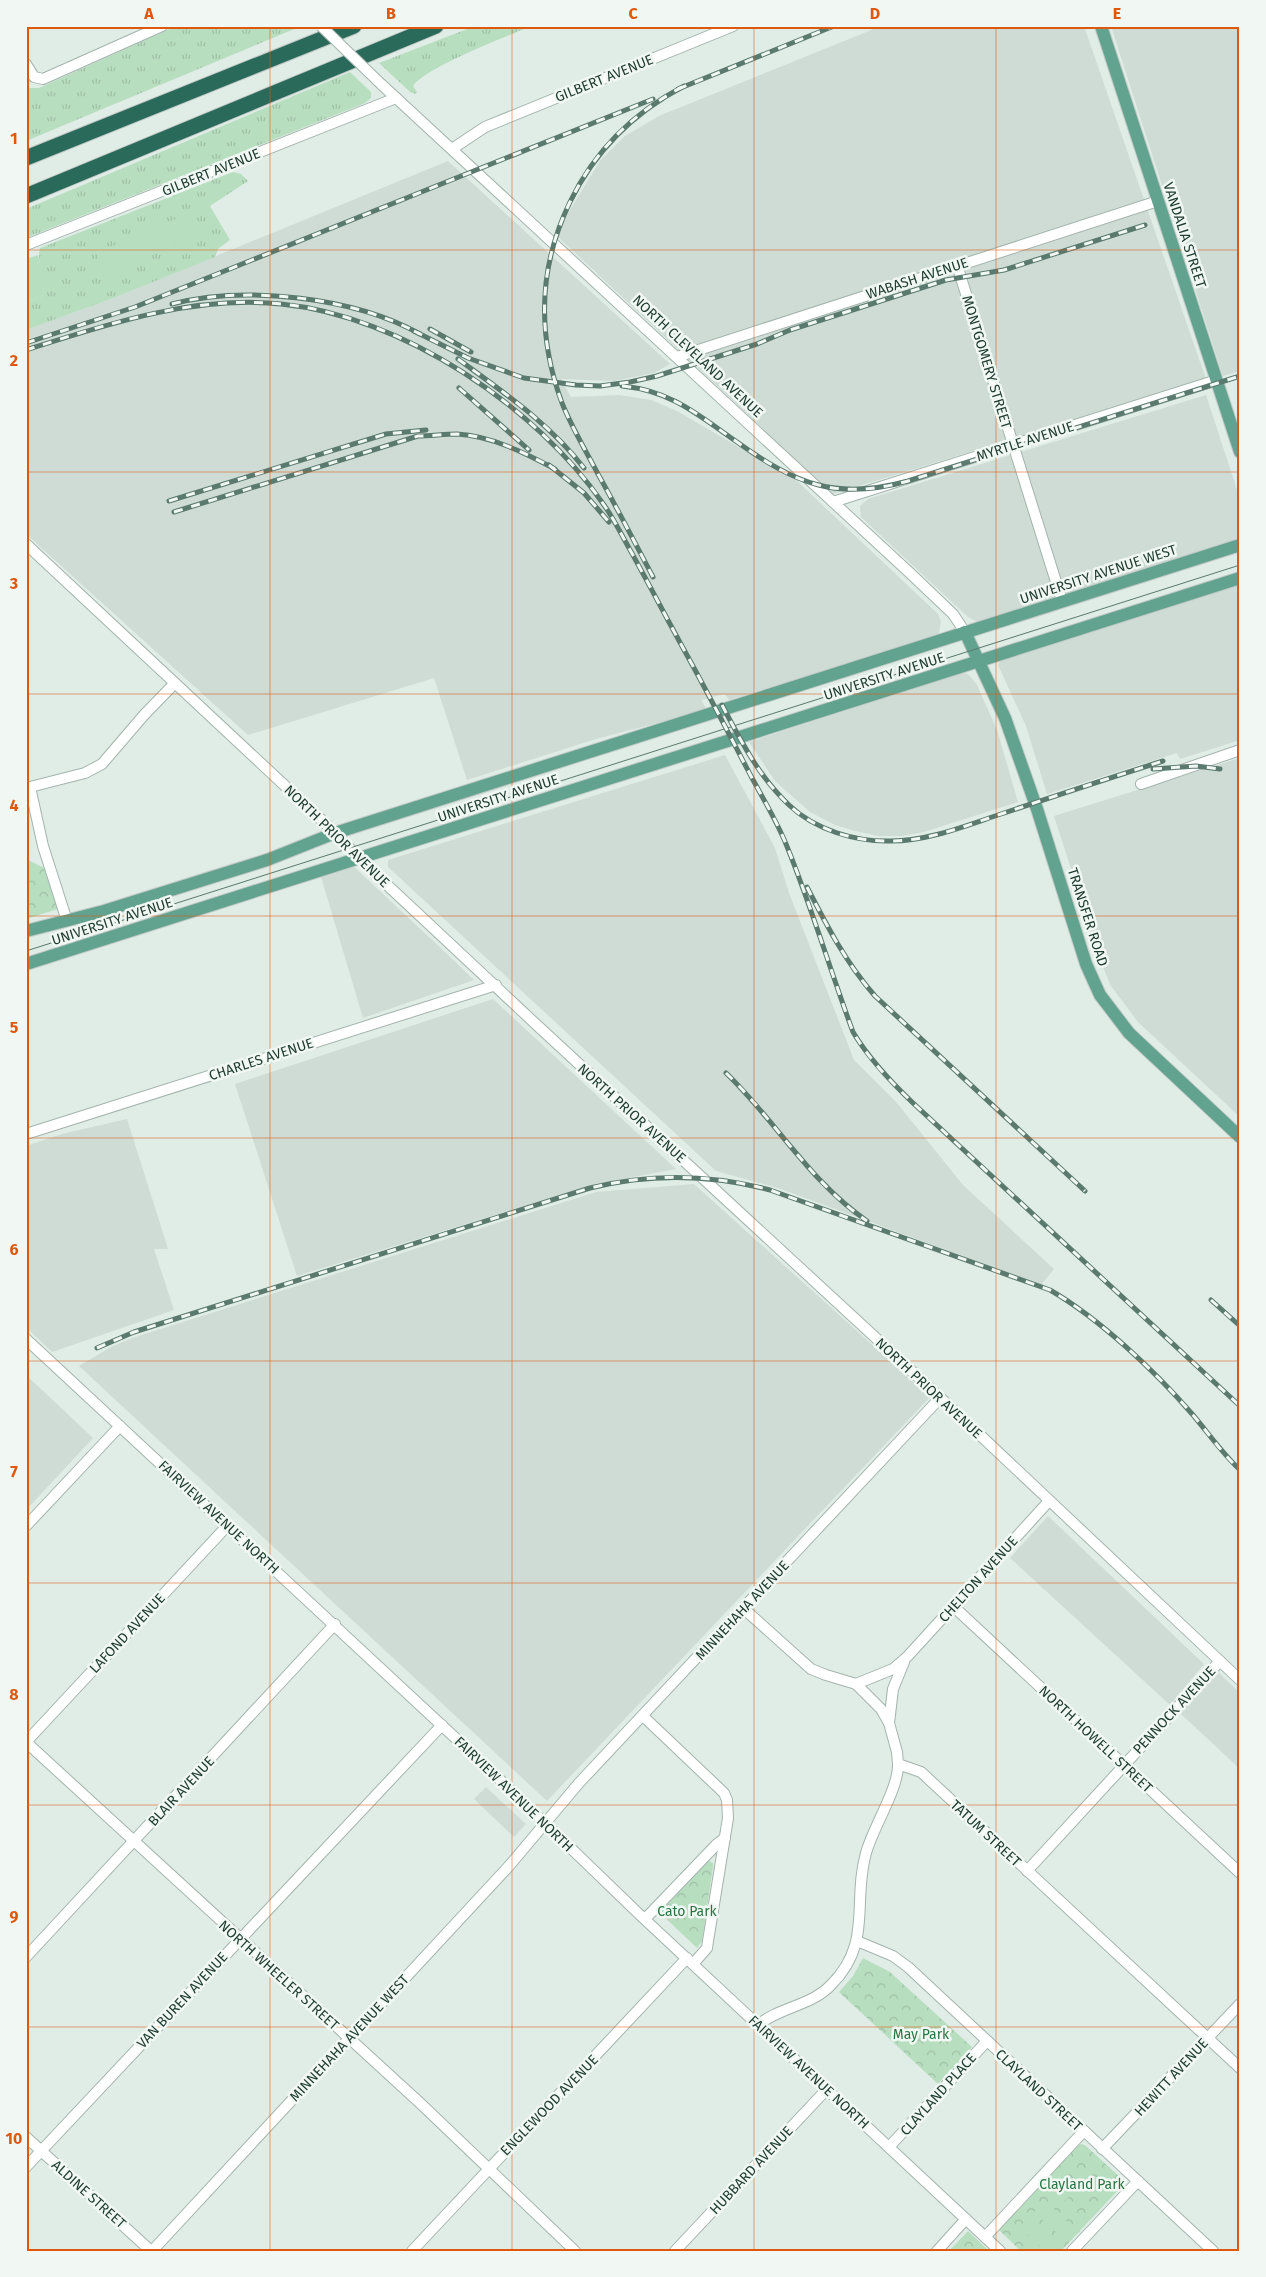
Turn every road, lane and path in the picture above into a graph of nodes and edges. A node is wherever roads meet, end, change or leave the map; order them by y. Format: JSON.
{"nodes":[{"id":1,"x":162,"y":26,"type":"edge"},
{"id":2,"x":321,"y":26,"type":"edge"},
{"id":3,"x":354,"y":26,"type":"edge"},
{"id":4,"x":436,"y":26,"type":"edge"},
{"id":5,"x":733,"y":26,"type":"edge"},
{"id":6,"x":1101,"y":26,"type":"edge"},
{"id":7,"x":26,"y":64,"type":"edge"},
{"id":8,"x":396,"y":98,"type":"junction"},
{"id":9,"x":452,"y":149,"type":"junction"},
{"id":10,"x":26,"y":158,"type":"edge"},
{"id":11,"x":26,"y":196,"type":"edge"},
{"id":12,"x":1158,"y":201,"type":"junction"},
{"id":13,"x":26,"y":245,"type":"edge"},
{"id":14,"x":957,"y":265,"type":"junction"},
{"id":15,"x":677,"y":357,"type":"junction"},
{"id":16,"x":1217,"y":380,"type":"junction"},
{"id":17,"x":1013,"y":445,"type":"junction"},
{"id":18,"x":1240,"y":452,"type":"edge"},
{"id":19,"x":833,"y":502,"type":"junction"},
{"id":20,"x":26,"y":544,"type":"edge"},
{"id":21,"x":1240,"y":545,"type":"edge"},
{"id":22,"x":1240,"y":578,"type":"edge"},
{"id":23,"x":1062,"y":601,"type":"junction"},
{"id":24,"x":965,"y":632,"type":"junction"},
{"id":25,"x":980,"y":661,"type":"junction"},
{"id":26,"x":175,"y":683,"type":"junction"},
{"id":27,"x":1240,"y":750,"type":"edge"},
{"id":28,"x":1141,"y":784,"type":"dead end"},
{"id":29,"x":28,"y":786,"type":"edge"},
{"id":30,"x":335,"y":833,"type":"junction"},
{"id":31,"x":360,"y":858,"type":"junction"},
{"id":32,"x":67,"y":921,"type":"junction"},
{"id":33,"x":26,"y":931,"type":"edge"},
{"id":34,"x":26,"y":964,"type":"edge"},
{"id":35,"x":496,"y":985,"type":"junction"},
{"id":36,"x":26,"y":1134,"type":"edge"},
{"id":37,"x":1240,"y":1137,"type":"edge"},
{"id":38,"x":26,"y":1339,"type":"edge"},
{"id":39,"x":940,"y":1398,"type":"junction"},
{"id":40,"x":120,"y":1426,"type":"junction"},
{"id":41,"x":1049,"y":1501,"type":"junction"},
{"id":42,"x":228,"y":1525,"type":"junction"},
{"id":43,"x":26,"y":1526,"type":"edge"},
{"id":44,"x":953,"y":1606,"type":"junction"},
{"id":45,"x":744,"y":1608,"type":"junction"},
{"id":46,"x":335,"y":1624,"type":"junction"},
{"id":47,"x":907,"y":1657,"type":"junction"},
{"id":48,"x":1220,"y":1661,"type":"junction"},
{"id":49,"x":1240,"y":1680,"type":"edge"},
{"id":50,"x":856,"y":1684,"type":"junction"},
{"id":51,"x":643,"y":1716,"type":"junction"},
{"id":52,"x":889,"y":1723,"type":"junction"},
{"id":53,"x":442,"y":1725,"type":"junction"},
{"id":54,"x":26,"y":1742,"type":"edge"},
{"id":55,"x":898,"y":1764,"type":"junction"},
{"id":56,"x":1124,"y":1765,"type":"junction"},
{"id":57,"x":546,"y":1824,"type":"junction"},
{"id":58,"x":725,"y":1838,"type":"junction"},
{"id":59,"x":134,"y":1841,"type":"junction"},
{"id":60,"x":1027,"y":1871,"type":"junction"},
{"id":61,"x":1240,"y":1873,"type":"edge"},
{"id":62,"x":645,"y":1920,"type":"junction"},
{"id":63,"x":239,"y":1939,"type":"junction"},
{"id":64,"x":857,"y":1941,"type":"junction"},
{"id":65,"x":26,"y":1957,"type":"edge"},
{"id":66,"x":690,"y":1961,"type":"junction"},
{"id":67,"x":1240,"y":2004,"type":"edge"},
{"id":68,"x":758,"y":2025,"type":"junction"},
{"id":69,"x":1207,"y":2038,"type":"junction"},
{"id":70,"x":349,"y":2039,"type":"junction"},
{"id":71,"x":987,"y":2041,"type":"junction"},
{"id":72,"x":1240,"y":2068,"type":"edge"},
{"id":73,"x":827,"y":2089,"type":"junction"},
{"id":74,"x":1084,"y":2131,"type":"junction"},
{"id":75,"x":26,"y":2137,"type":"edge"},
{"id":76,"x":889,"y":2147,"type":"junction"},
{"id":77,"x":1102,"y":2150,"type":"junction"},
{"id":78,"x":41,"y":2151,"type":"junction"},
{"id":79,"x":26,"y":2167,"type":"edge"},
{"id":80,"x":488,"y":2169,"type":"junction"},
{"id":81,"x":1138,"y":2181,"type":"junction"},
{"id":82,"x":966,"y":2219,"type":"junction"},
{"id":83,"x":985,"y":2236,"type":"junction"},
{"id":84,"x":151,"y":2251,"type":"edge"},
{"id":85,"x":412,"y":2251,"type":"edge"},
{"id":86,"x":575,"y":2251,"type":"edge"},
{"id":87,"x":675,"y":2251,"type":"edge"},
{"id":88,"x":937,"y":2251,"type":"edge"},
{"id":89,"x":1000,"y":2251,"type":"edge"},
{"id":90,"x":1072,"y":2251,"type":"edge"},
{"id":91,"x":1213,"y":2251,"type":"edge"}],
"edges":[{"from":1,"to":7,"type":"street"},
{"from":2,"to":8,"type":"street","name":"NORTH CLEVELAND AVENUE","bridge":true},
{"from":3,"to":10,"type":"highway"},
{"from":4,"to":11,"type":"highway"},
{"from":5,"to":9,"type":"street","name":"GILBERT AVENUE"},
{"from":6,"to":12,"type":"main road","name":"VANDALIA STREET"},
{"from":8,"to":9,"type":"street","name":"NORTH CLEVELAND AVENUE"},
{"from":8,"to":13,"type":"street","name":"GILBERT AVENUE"},
{"from":9,"to":15,"type":"street","name":"NORTH CLEVELAND AVENUE"},
{"from":12,"to":14,"type":"street","name":"WABASH AVENUE"},
{"from":12,"to":16,"type":"main road","name":"VANDALIA STREET"},
{"from":14,"to":15,"type":"street","name":"WABASH AVENUE"},
{"from":14,"to":17,"type":"street","name":"MONTGOMERY STREET"},
{"from":15,"to":19,"type":"street","name":"NORTH CLEVELAND AVENUE"},
{"from":16,"to":17,"type":"street","name":"MYRTLE AVENUE"},
{"from":16,"to":18,"type":"main road","name":"VANDALIA STREET"},
{"from":17,"to":19,"type":"street","name":"MYRTLE AVENUE"},
{"from":17,"to":23,"type":"street","name":"MONTGOMERY STREET"},
{"from":19,"to":24,"type":"street","name":"NORTH CLEVELAND AVENUE"},
{"from":20,"to":26,"type":"street","name":"NORTH PRIOR AVENUE"},
{"from":21,"to":23,"type":"main road","name":"UNIVERSITY AVENUE WEST"},
{"from":22,"to":25,"type":"main road"},
{"from":23,"to":24,"type":"main road","name":"UNIVERSITY AVENUE WEST"},
{"from":24,"to":25,"type":"main road","name":"NORTH CLEVELAND AVENUE"},
{"from":24,"to":30,"type":"main road","name":"UNIVERSITY AVENUE"},
{"from":25,"to":31,"type":"main road","name":"UNIVERSITY AVENUE"},
{"from":25,"to":37,"type":"main road","name":"TRANSFER ROAD"},
{"from":26,"to":29,"type":"street"},
{"from":26,"to":30,"type":"street","name":"NORTH PRIOR AVENUE"},
{"from":27,"to":28,"type":"street"},
{"from":29,"to":32,"type":"street"},
{"from":30,"to":31,"type":"street","name":"NORTH PRIOR AVENUE"},
{"from":30,"to":32,"type":"main road","name":"UNIVERSITY AVENUE"},
{"from":31,"to":34,"type":"main road","name":"UNIVERSITY AVENUE"},
{"from":31,"to":35,"type":"street","name":"NORTH PRIOR AVENUE"},
{"from":32,"to":33,"type":"main road","name":"UNIVERSITY AVENUE"},
{"from":35,"to":36,"type":"street","name":"CHARLES AVENUE"},
{"from":35,"to":39,"type":"street","name":"NORTH PRIOR AVENUE"},
{"from":38,"to":40,"type":"street","name":"FAIRVIEW AVENUE NORTH"},
{"from":39,"to":41,"type":"street","name":"NORTH PRIOR AVENUE"},
{"from":39,"to":45,"type":"street","name":"MINNEHAHA AVENUE"},
{"from":40,"to":42,"type":"street","name":"FAIRVIEW AVENUE NORTH"},
{"from":40,"to":43,"type":"street"},
{"from":41,"to":44,"type":"street","name":"CHELTON AVENUE"},
{"from":41,"to":48,"type":"street","name":"NORTH PRIOR AVENUE"},
{"from":42,"to":46,"type":"street","name":"FAIRVIEW AVENUE NORTH"},
{"from":42,"to":54,"type":"street","name":"LAFOND AVENUE"},
{"from":44,"to":47,"type":"street","name":"CHELTON AVENUE"},
{"from":44,"to":56,"type":"street","name":"NORTH HOWELL STREET"},
{"from":45,"to":50,"type":"street"},
{"from":45,"to":51,"type":"street","name":"MINNEHAHA AVENUE"},
{"from":46,"to":53,"type":"street","name":"FAIRVIEW AVENUE NORTH"},
{"from":46,"to":59,"type":"street","name":"BLAIR AVENUE"},
{"from":47,"to":50,"type":"street","name":"CHELTON AVENUE"},
{"from":47,"to":52,"type":"street","name":"CHELTON AVENUE"},
{"from":48,"to":49,"type":"street","name":"NORTH PRIOR AVENUE"},
{"from":48,"to":56,"type":"street","name":"PENNOCK AVENUE"},
{"from":50,"to":52,"type":"street"},
{"from":51,"to":57,"type":"street","name":"MINNEHAHA AVENUE"},
{"from":51,"to":58,"type":"street","name":"ENGLEWOOD AVENUE"},
{"from":52,"to":55,"type":"street"},
{"from":53,"to":57,"type":"street","name":"FAIRVIEW AVENUE NORTH"},
{"from":53,"to":63,"type":"street","name":"VAN BUREN AVENUE"},
{"from":54,"to":59,"type":"street","name":"NORTH WHEELER STREET"},
{"from":55,"to":60,"type":"street","name":"TATUM STREET"},
{"from":55,"to":64,"type":"street"},
{"from":56,"to":60,"type":"street","name":"PENNOCK AVENUE"},
{"from":56,"to":61,"type":"street","name":"NORTH HOWELL STREET"},
{"from":57,"to":62,"type":"street","name":"FAIRVIEW AVENUE NORTH"},
{"from":57,"to":70,"type":"street","name":"MINNEHAHA AVENUE WEST"},
{"from":58,"to":62,"type":"street"},
{"from":58,"to":66,"type":"street","name":"ENGLEWOOD AVENUE"},
{"from":59,"to":63,"type":"street","name":"NORTH WHEELER STREET"},
{"from":59,"to":65,"type":"street","name":"BLAIR AVENUE"},
{"from":60,"to":69,"type":"street","name":"TATUM STREET"},
{"from":62,"to":66,"type":"street","name":"FAIRVIEW AVENUE NORTH"},
{"from":63,"to":70,"type":"street","name":"NORTH WHEELER STREET"},
{"from":63,"to":78,"type":"street","name":"VAN BUREN AVENUE"},
{"from":64,"to":68,"type":"street"},
{"from":64,"to":71,"type":"street","name":"CLAYLAND STREET"},
{"from":66,"to":68,"type":"street","name":"FAIRVIEW AVENUE NORTH"},
{"from":66,"to":80,"type":"street","name":"ENGLEWOOD AVENUE"},
{"from":67,"to":69,"type":"street","name":"HEWITT AVENUE"},
{"from":68,"to":73,"type":"street","name":"FAIRVIEW AVENUE NORTH"},
{"from":69,"to":72,"type":"street","name":"TATUM STREET"},
{"from":69,"to":77,"type":"street","name":"HEWITT AVENUE"},
{"from":70,"to":80,"type":"street","name":"NORTH WHEELER STREET"},
{"from":70,"to":84,"type":"street","name":"MINNEHAHA AVENUE WEST"},
{"from":71,"to":74,"type":"street","name":"CLAYLAND STREET"},
{"from":71,"to":76,"type":"street","name":"CLAYLAND PLACE"},
{"from":73,"to":76,"type":"street","name":"FAIRVIEW AVENUE NORTH"},
{"from":73,"to":87,"type":"street","name":"HUBBARD AVENUE"},
{"from":74,"to":77,"type":"street","name":"CLAYLAND STREET"},
{"from":74,"to":83,"type":"street"},
{"from":75,"to":78,"type":"street","name":"ALDINE STREET"},
{"from":76,"to":82,"type":"street","name":"FAIRVIEW AVENUE NORTH"},
{"from":77,"to":81,"type":"street","name":"CLAYLAND STREET"},
{"from":78,"to":79,"type":"street","name":"VAN BUREN AVENUE"},
{"from":78,"to":84,"type":"street","name":"ALDINE STREET"},
{"from":80,"to":85,"type":"street","name":"ENGLEWOOD AVENUE"},
{"from":80,"to":86,"type":"street","name":"NORTH WHEELER STREET"},
{"from":81,"to":90,"type":"street"},
{"from":81,"to":91,"type":"street","name":"CLAYLAND STREET"},
{"from":82,"to":83,"type":"street","name":"FAIRVIEW AVENUE NORTH"},
{"from":82,"to":88,"type":"street"},
{"from":83,"to":89,"type":"street","name":"FAIRVIEW AVENUE NORTH"}]}
